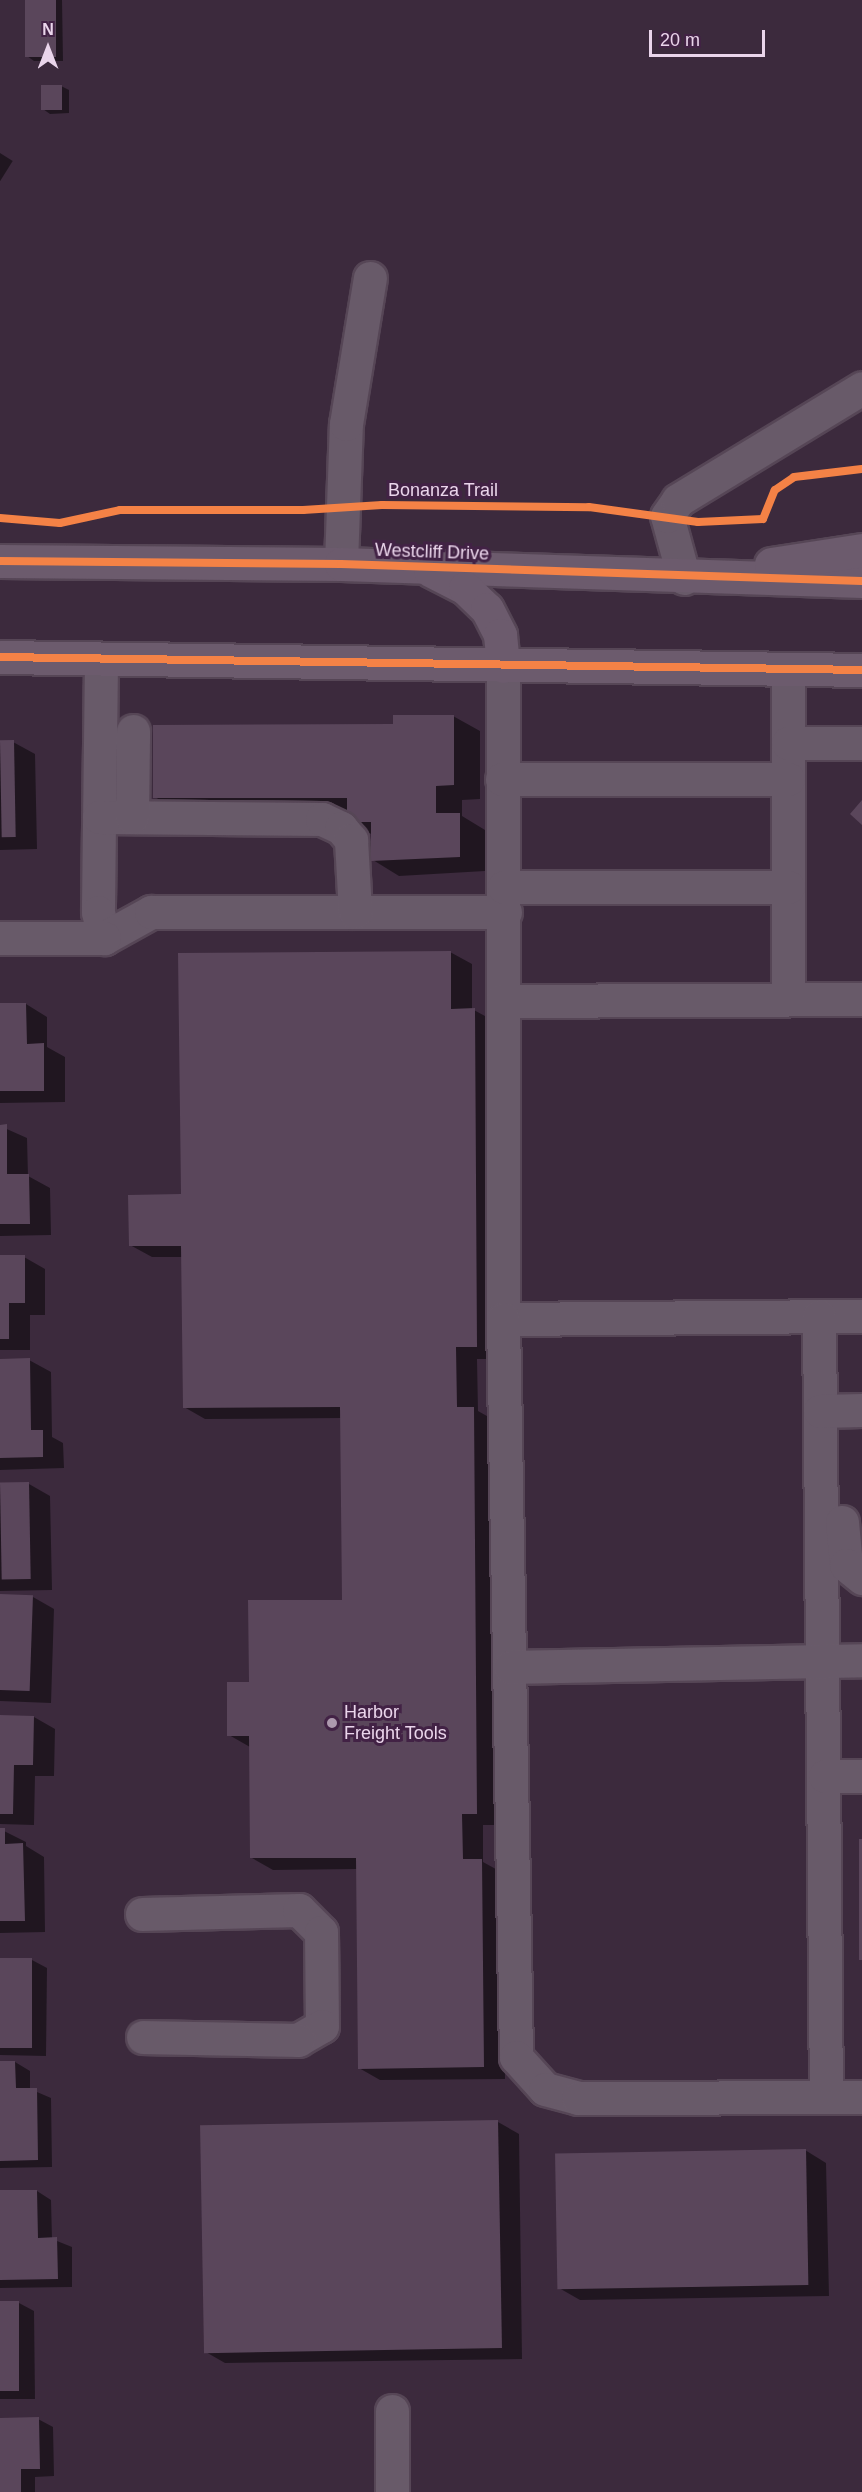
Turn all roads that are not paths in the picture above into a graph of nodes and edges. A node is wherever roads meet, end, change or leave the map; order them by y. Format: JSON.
{"nodes":[{"id":1,"x":370,"y":278,"type":"dead end"},
{"id":2,"x":862,"y":388,"type":"edge"},
{"id":3,"x":862,"y":550,"type":"edge"},
{"id":4,"x":341,"y":564,"type":"junction"},
{"id":5,"x":1,"y":566,"type":"edge"},
{"id":6,"x":416,"y":566,"type":"junction"},
{"id":7,"x":684,"y":578,"type":"junction"},
{"id":8,"x":862,"y":581,"type":"edge"},
{"id":9,"x":0,"y":657,"type":"edge"},
{"id":10,"x":100,"y":661,"type":"junction"},
{"id":11,"x":503,"y":666,"type":"junction"},
{"id":12,"x":788,"y":669,"type":"junction"},
{"id":13,"x":862,"y":670,"type":"edge"},
{"id":14,"x":133,"y":731,"type":"dead end"},
{"id":15,"x":788,"y":744,"type":"junction"},
{"id":16,"x":862,"y":744,"type":"edge"},
{"id":17,"x":502,"y":778,"type":"junction"},
{"id":18,"x":788,"y":778,"type":"junction"},
{"id":19,"x":99,"y":817,"type":"junction"},
{"id":20,"x":132,"y":817,"type":"junction"},
{"id":21,"x":788,"y":887,"type":"junction"},
{"id":22,"x":505,"y":900,"type":"junction"},
{"id":23,"x":355,"y":912,"type":"junction"},
{"id":24,"x":0,"y":938,"type":"edge"},
{"id":25,"x":104,"y":938,"type":"junction"},
{"id":26,"x":788,"y":999,"type":"junction"},
{"id":27,"x":862,"y":999,"type":"edge"},
{"id":28,"x":503,"y":1001,"type":"junction"},
{"id":29,"x":819,"y":1316,"type":"junction"},
{"id":30,"x":862,"y":1316,"type":"edge"},
{"id":31,"x":503,"y":1319,"type":"junction"},
{"id":32,"x":841,"y":1410,"type":"edge"},
{"id":33,"x":832,"y":1528,"type":"junction"},
{"id":34,"x":862,"y":1578,"type":"edge"},
{"id":35,"x":825,"y":1660,"type":"junction"},
{"id":36,"x":862,"y":1660,"type":"edge"},
{"id":37,"x":510,"y":1667,"type":"junction"},
{"id":38,"x":825,"y":1776,"type":"junction"},
{"id":39,"x":862,"y":1776,"type":"edge"},
{"id":40,"x":142,"y":1914,"type":"dead end"},
{"id":41,"x":143,"y":2037,"type":"dead end"},
{"id":42,"x":826,"y":2097,"type":"junction"},
{"id":43,"x":862,"y":2097,"type":"edge"},
{"id":44,"x":392,"y":2411,"type":"dead end"},
{"id":45,"x":392,"y":2492,"type":"edge"}],
"edges":[{"from":1,"to":4,"type":"street"},
{"from":2,"to":7,"type":"street"},
{"from":3,"to":7,"type":"main road"},
{"from":4,"to":5,"type":"main road","name":"Westcliff Drive"},
{"from":4,"to":6,"type":"main road","name":"Westcliff Drive"},
{"from":6,"to":7,"type":"main road","name":"Westcliff Drive"},
{"from":6,"to":11,"type":"main road"},
{"from":7,"to":8,"type":"main road","name":"Westcliff Drive"},
{"from":9,"to":10,"type":"main road"},
{"from":10,"to":11,"type":"main road"},
{"from":10,"to":19,"type":"street"},
{"from":11,"to":12,"type":"main road"},
{"from":11,"to":17,"type":"street"},
{"from":12,"to":13,"type":"main road"},
{"from":12,"to":15,"type":"street"},
{"from":14,"to":20,"type":"street"},
{"from":15,"to":16,"type":"street"},
{"from":15,"to":18,"type":"street"},
{"from":17,"to":18,"type":"street"},
{"from":17,"to":22,"type":"street"},
{"from":18,"to":21,"type":"street"},
{"from":19,"to":20,"type":"street"},
{"from":19,"to":25,"type":"street"},
{"from":20,"to":23,"type":"street"},
{"from":21,"to":22,"type":"street"},
{"from":21,"to":26,"type":"street"},
{"from":22,"to":23,"type":"street"},
{"from":22,"to":28,"type":"street"},
{"from":23,"to":25,"type":"street"},
{"from":24,"to":25,"type":"street"},
{"from":26,"to":27,"type":"street"},
{"from":26,"to":28,"type":"street"},
{"from":28,"to":31,"type":"street"},
{"from":29,"to":30,"type":"street"},
{"from":29,"to":31,"type":"street"},
{"from":29,"to":32,"type":"street"},
{"from":31,"to":37,"type":"street"},
{"from":32,"to":33,"type":"street"},
{"from":33,"to":34,"type":"street"},
{"from":33,"to":35,"type":"street"},
{"from":35,"to":36,"type":"street"},
{"from":35,"to":37,"type":"street"},
{"from":35,"to":38,"type":"street"},
{"from":37,"to":42,"type":"street"},
{"from":38,"to":39,"type":"street"},
{"from":38,"to":42,"type":"street"},
{"from":40,"to":41,"type":"street"},
{"from":42,"to":43,"type":"street"},
{"from":44,"to":45,"type":"street"}]}
